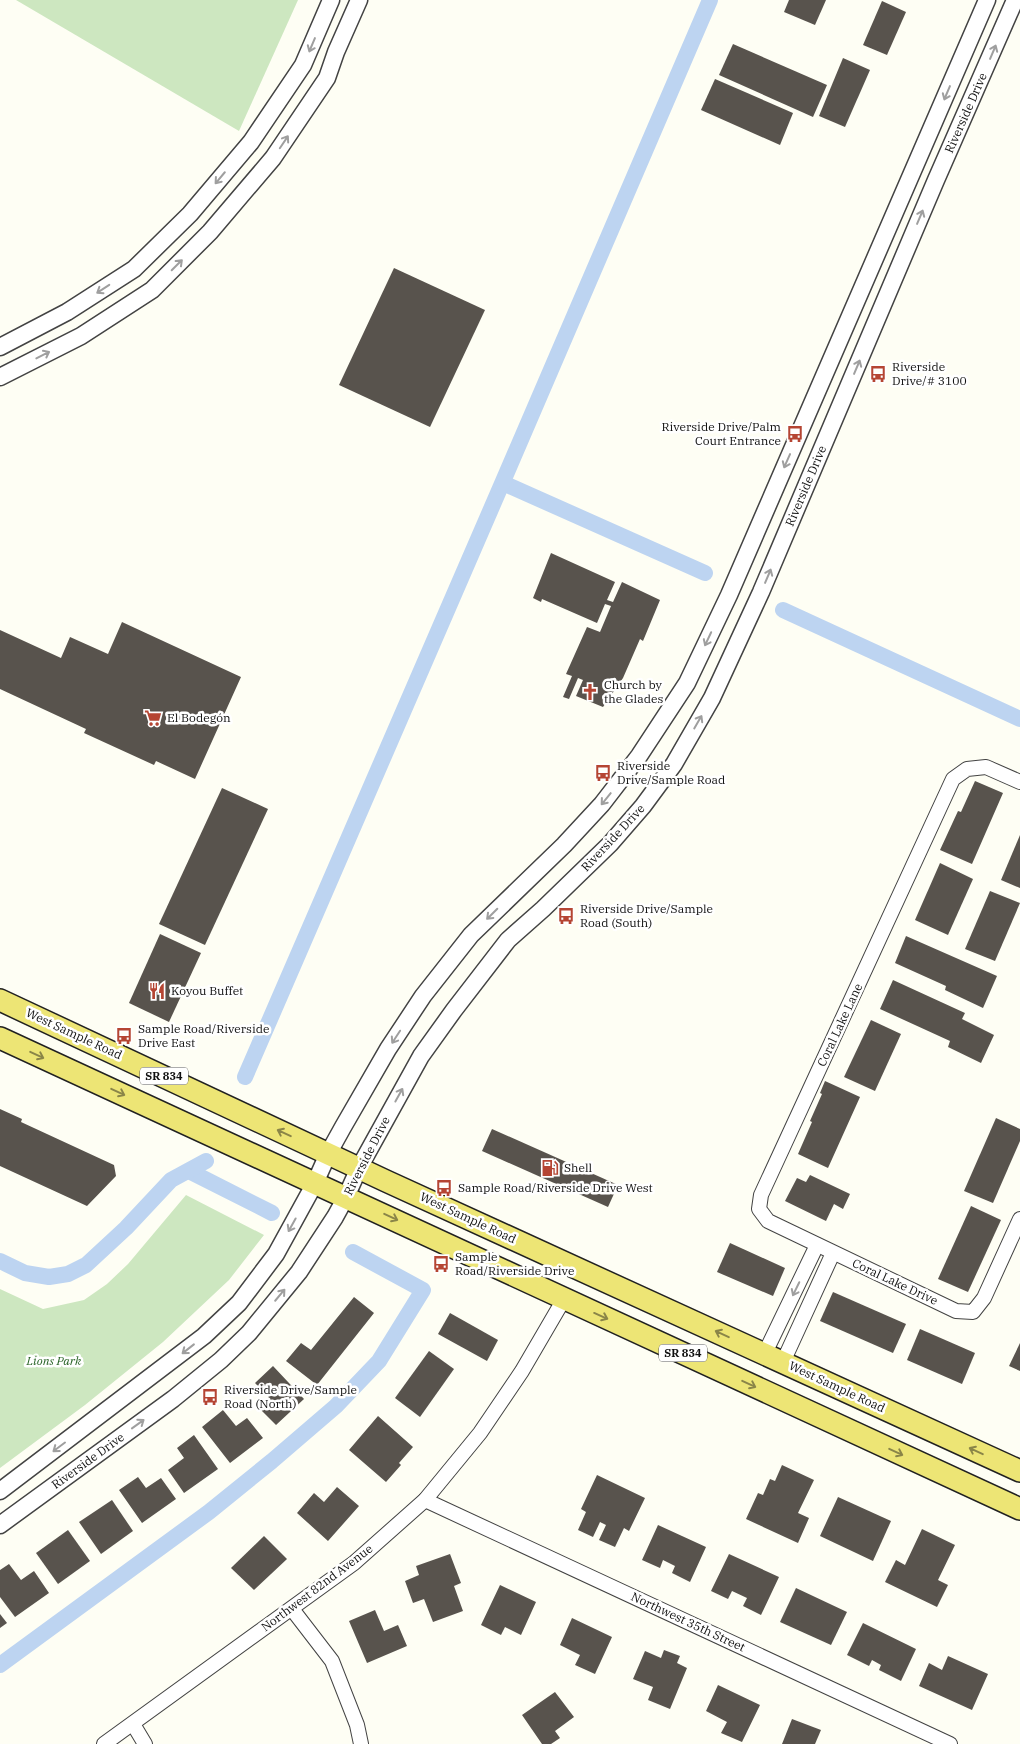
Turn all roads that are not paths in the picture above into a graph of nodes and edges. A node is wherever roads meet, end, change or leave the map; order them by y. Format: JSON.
{"nodes":[{"id":1,"x":331,"y":0,"type":"edge"},
{"id":2,"x":359,"y":0,"type":"edge"},
{"id":3,"x":987,"y":0,"type":"edge"},
{"id":4,"x":1015,"y":0,"type":"edge"},
{"id":5,"x":0,"y":347,"type":"edge"},
{"id":6,"x":0,"y":377,"type":"edge"},
{"id":7,"x":1020,"y":782,"type":"edge"},
{"id":8,"x":0,"y":1000,"type":"edge"},
{"id":9,"x":0,"y":1038,"type":"edge"},
{"id":10,"x":328,"y":1154,"type":"junction"},
{"id":11,"x":359,"y":1168,"type":"junction"},
{"id":12,"x":315,"y":1183,"type":"junction"},
{"id":13,"x":346,"y":1197,"type":"junction"},
{"id":14,"x":1020,"y":1219,"type":"edge"},
{"id":15,"x":817,"y":1245,"type":"junction"},
{"id":16,"x":833,"y":1253,"type":"junction"},
{"id":17,"x":564,"y":1299,"type":"junction"},
{"id":18,"x":774,"y":1357,"type":"junction"},
{"id":19,"x":1020,"y":1472,"type":"edge"},
{"id":20,"x":0,"y":1491,"type":"edge"},
{"id":21,"x":425,"y":1500,"type":"junction"},
{"id":22,"x":1020,"y":1509,"type":"edge"},
{"id":23,"x":0,"y":1525,"type":"edge"},
{"id":24,"x":292,"y":1609,"type":"junction"},
{"id":25,"x":133,"y":1724,"type":"junction"},
{"id":26,"x":104,"y":1744,"type":"edge"},
{"id":27,"x":145,"y":1744,"type":"edge"},
{"id":28,"x":361,"y":1744,"type":"edge"},
{"id":29,"x":950,"y":1744,"type":"edge"}],
"edges":[{"from":1,"to":5,"type":"street","one_way":true},
{"from":6,"to":2,"type":"street","one_way":true},
{"from":3,"to":10,"type":"street","name":"Riverside Drive","one_way":true},
{"from":11,"to":4,"type":"street","name":"Riverside Drive","one_way":true},
{"from":7,"to":15,"type":"street","name":"Coral Lake Lane"},
{"from":10,"to":8,"type":"main road","name":"West Sample Road","number":"SR 834","one_way":true},
{"from":9,"to":12,"type":"main road","number":"SR 834","one_way":true},
{"from":10,"to":11,"type":"main road","name":"West Sample Road","number":"SR 834"},
{"from":10,"to":12,"type":"street","name":"Riverside Drive"},
{"from":11,"to":13,"type":"street","name":"Riverside Drive"},
{"from":18,"to":11,"type":"main road","name":"West Sample Road","number":"SR 834","one_way":true},
{"from":12,"to":13,"type":"main road","number":"SR 834"},
{"from":12,"to":20,"type":"street","name":"Riverside Drive","one_way":true},
{"from":13,"to":17,"type":"main road","number":"SR 834","one_way":true},
{"from":23,"to":13,"type":"street","name":"Riverside Drive","one_way":true},
{"from":14,"to":16,"type":"street","name":"Coral Lake Drive"},
{"from":15,"to":16,"type":"street","name":"Coral Lake Lane"},
{"from":15,"to":18,"type":"street","one_way":true},
{"from":16,"to":18,"type":"street"},
{"from":17,"to":21,"type":"street","name":"Northwest 82nd Avenue"},
{"from":17,"to":22,"type":"main road","number":"SR 834","one_way":true},
{"from":19,"to":18,"type":"main road","name":"West Sample Road","number":"SR 834","one_way":true},
{"from":21,"to":24,"type":"street","name":"Northwest 82nd Avenue"},
{"from":21,"to":29,"type":"street","name":"Northwest 35th Street"},
{"from":24,"to":25,"type":"street","name":"Northwest 82nd Avenue"},
{"from":24,"to":28,"type":"street"},
{"from":25,"to":26,"type":"street","name":"Northwest 82nd Avenue"},
{"from":25,"to":27,"type":"street"}]}
